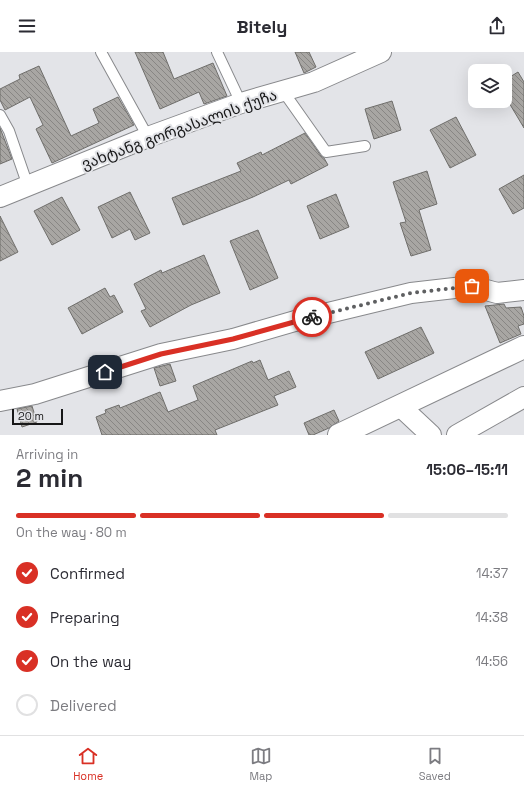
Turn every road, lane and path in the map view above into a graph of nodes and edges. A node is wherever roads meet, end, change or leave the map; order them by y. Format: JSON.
{"nodes":[{"id":1,"x":101,"y":52,"type":"edge"},
{"id":2,"x":217,"y":52,"type":"edge"},
{"id":3,"x":381,"y":52,"type":"edge"},
{"id":4,"x":283,"y":91,"type":"junction"},
{"id":5,"x":241,"y":103,"type":"junction"},
{"id":6,"x":0,"y":115,"type":"edge"},
{"id":7,"x":148,"y":137,"type":"junction"},
{"id":8,"x":365,"y":146,"type":"dead end"},
{"id":9,"x":28,"y":186,"type":"junction"},
{"id":10,"x":0,"y":197,"type":"edge"},
{"id":11,"x":524,"y":290,"type":"edge"},
{"id":12,"x":524,"y":347,"type":"edge"},
{"id":13,"x":524,"y":397,"type":"edge"},
{"id":14,"x":0,"y":401,"type":"edge"},
{"id":15,"x":400,"y":406,"type":"junction"},
{"id":16,"x":339,"y":435,"type":"edge"},
{"id":17,"x":431,"y":435,"type":"edge"},
{"id":18,"x":457,"y":435,"type":"edge"}],
"edges":[{"from":1,"to":7,"type":"lane"},
{"from":2,"to":5,"type":"lane"},
{"from":3,"to":4,"type":"street","name":"ვახტანგ გორგასალის ქუჩა"},
{"from":4,"to":5,"type":"street","name":"ვახტანგ გორგასალის ქუჩა"},
{"from":4,"to":8,"type":"lane"},
{"from":5,"to":7,"type":"street","name":"ვახტანგ გორგასალის ქუჩა"},
{"from":6,"to":9,"type":"lane"},
{"from":7,"to":9,"type":"street","name":"ვახტანგ გორგასალის ქუჩა"},
{"from":9,"to":10,"type":"street","name":"ვახტანგ გორგასალის ქუჩა"},
{"from":11,"to":14,"type":"street"},
{"from":12,"to":15,"type":"street"},
{"from":13,"to":18,"type":"street"},
{"from":15,"to":16,"type":"street"},
{"from":15,"to":17,"type":"street"}]}
